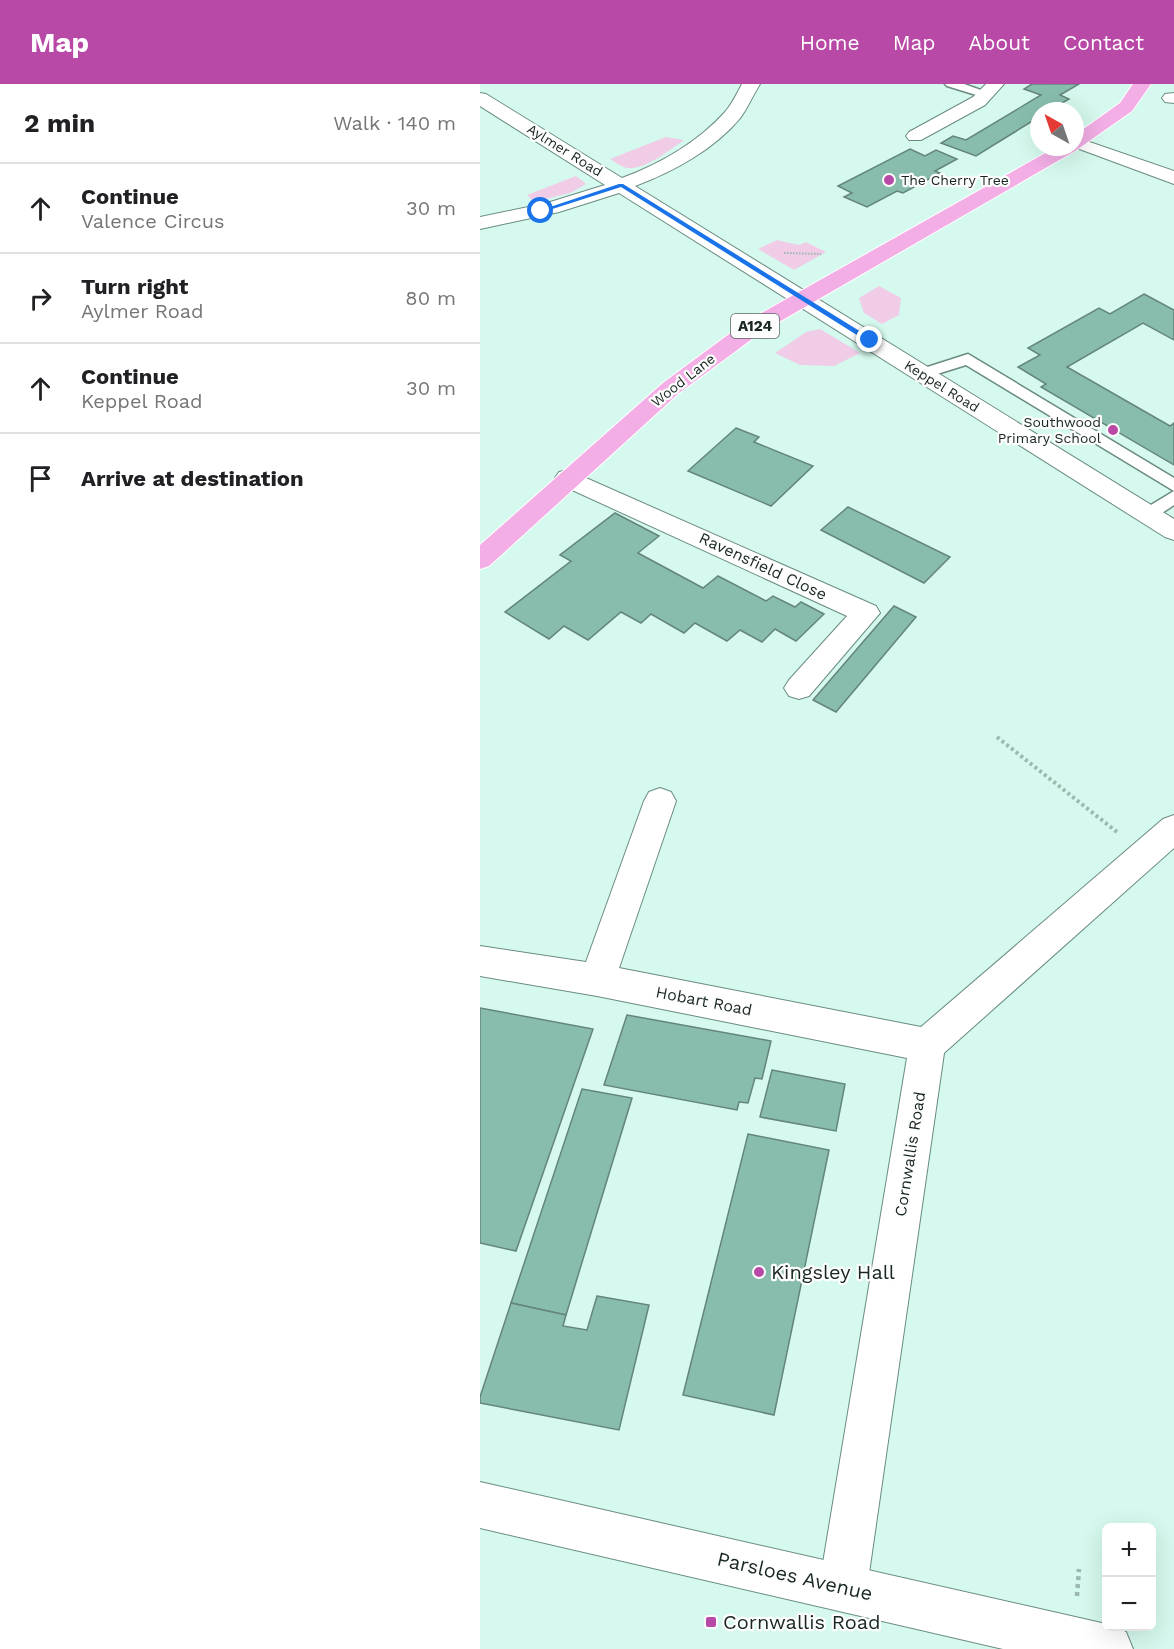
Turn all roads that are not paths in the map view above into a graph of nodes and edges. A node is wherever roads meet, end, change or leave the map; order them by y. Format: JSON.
{"nodes":[{"id":1,"x":751,"y":84,"type":"edge"},
{"id":2,"x":951,"y":84,"type":"edge"},
{"id":3,"x":1142,"y":84,"type":"edge"},
{"id":4,"x":990,"y":89,"type":"edge"},
{"id":5,"x":480,"y":98,"type":"edge"},
{"id":6,"x":915,"y":136,"type":"dead end"},
{"id":7,"x":1084,"y":137,"type":"edge"},
{"id":8,"x":1084,"y":147,"type":"edge"},
{"id":9,"x":1053,"y":156,"type":"edge"},
{"id":10,"x":1174,"y":178,"type":"edge"},
{"id":11,"x":621,"y":185,"type":"junction"},
{"id":12,"x":480,"y":223,"type":"edge"},
{"id":13,"x":803,"y":298,"type":"junction"},
{"id":14,"x":921,"y":374,"type":"junction"},
{"id":15,"x":568,"y":478,"type":"junction"},
{"id":16,"x":1174,"y":486,"type":"edge"},
{"id":17,"x":1174,"y":497,"type":"edge"},
{"id":18,"x":1147,"y":515,"type":"junction"},
{"id":19,"x":1174,"y":531,"type":"edge"},
{"id":20,"x":480,"y":560,"type":"edge"},
{"id":21,"x":799,"y":688,"type":"dead end"},
{"id":22,"x":660,"y":801,"type":"dead end"},
{"id":23,"x":1174,"y":828,"type":"edge"},
{"id":24,"x":480,"y":961,"type":"edge"},
{"id":25,"x":597,"y":980,"type":"junction"},
{"id":26,"x":927,"y":1045,"type":"junction"},
{"id":27,"x":480,"y":1505,"type":"edge"},
{"id":28,"x":843,"y":1587,"type":"junction"},
{"id":29,"x":1109,"y":1649,"type":"edge"}],
"edges":[{"from":1,"to":11,"type":"street"},
{"from":2,"to":4,"type":"lane"},
{"from":3,"to":7,"type":"main road","name":"Wood Lane","number":"A124"},
{"from":4,"to":6,"type":"street"},
{"from":5,"to":11,"type":"street","name":"Aylmer Road"},
{"from":8,"to":10,"type":"street"},
{"from":9,"to":13,"type":"main road","name":"Wood Lane","number":"A124"},
{"from":11,"to":12,"type":"street"},
{"from":11,"to":13,"type":"street","name":"Aylmer Road"},
{"from":13,"to":14,"type":"street","name":"Keppel Road"},
{"from":13,"to":15,"type":"main road","name":"Wood Lane","number":"A124"},
{"from":14,"to":16,"type":"lane"},
{"from":14,"to":18,"type":"street","name":"Keppel Road"},
{"from":15,"to":20,"type":"main road","name":"Wood Lane","number":"A124"},
{"from":15,"to":21,"type":"street","name":"Ravensfield Close"},
{"from":17,"to":18,"type":"lane"},
{"from":18,"to":19,"type":"street","name":"Keppel Road"},
{"from":22,"to":25,"type":"street"},
{"from":23,"to":26,"type":"street"},
{"from":24,"to":25,"type":"street","name":"Hobart Road"},
{"from":25,"to":26,"type":"street","name":"Hobart Road"},
{"from":26,"to":28,"type":"street","name":"Cornwallis Road"},
{"from":27,"to":28,"type":"street","name":"Parsloes Avenue"},
{"from":28,"to":29,"type":"street","name":"Parsloes Avenue"}]}
